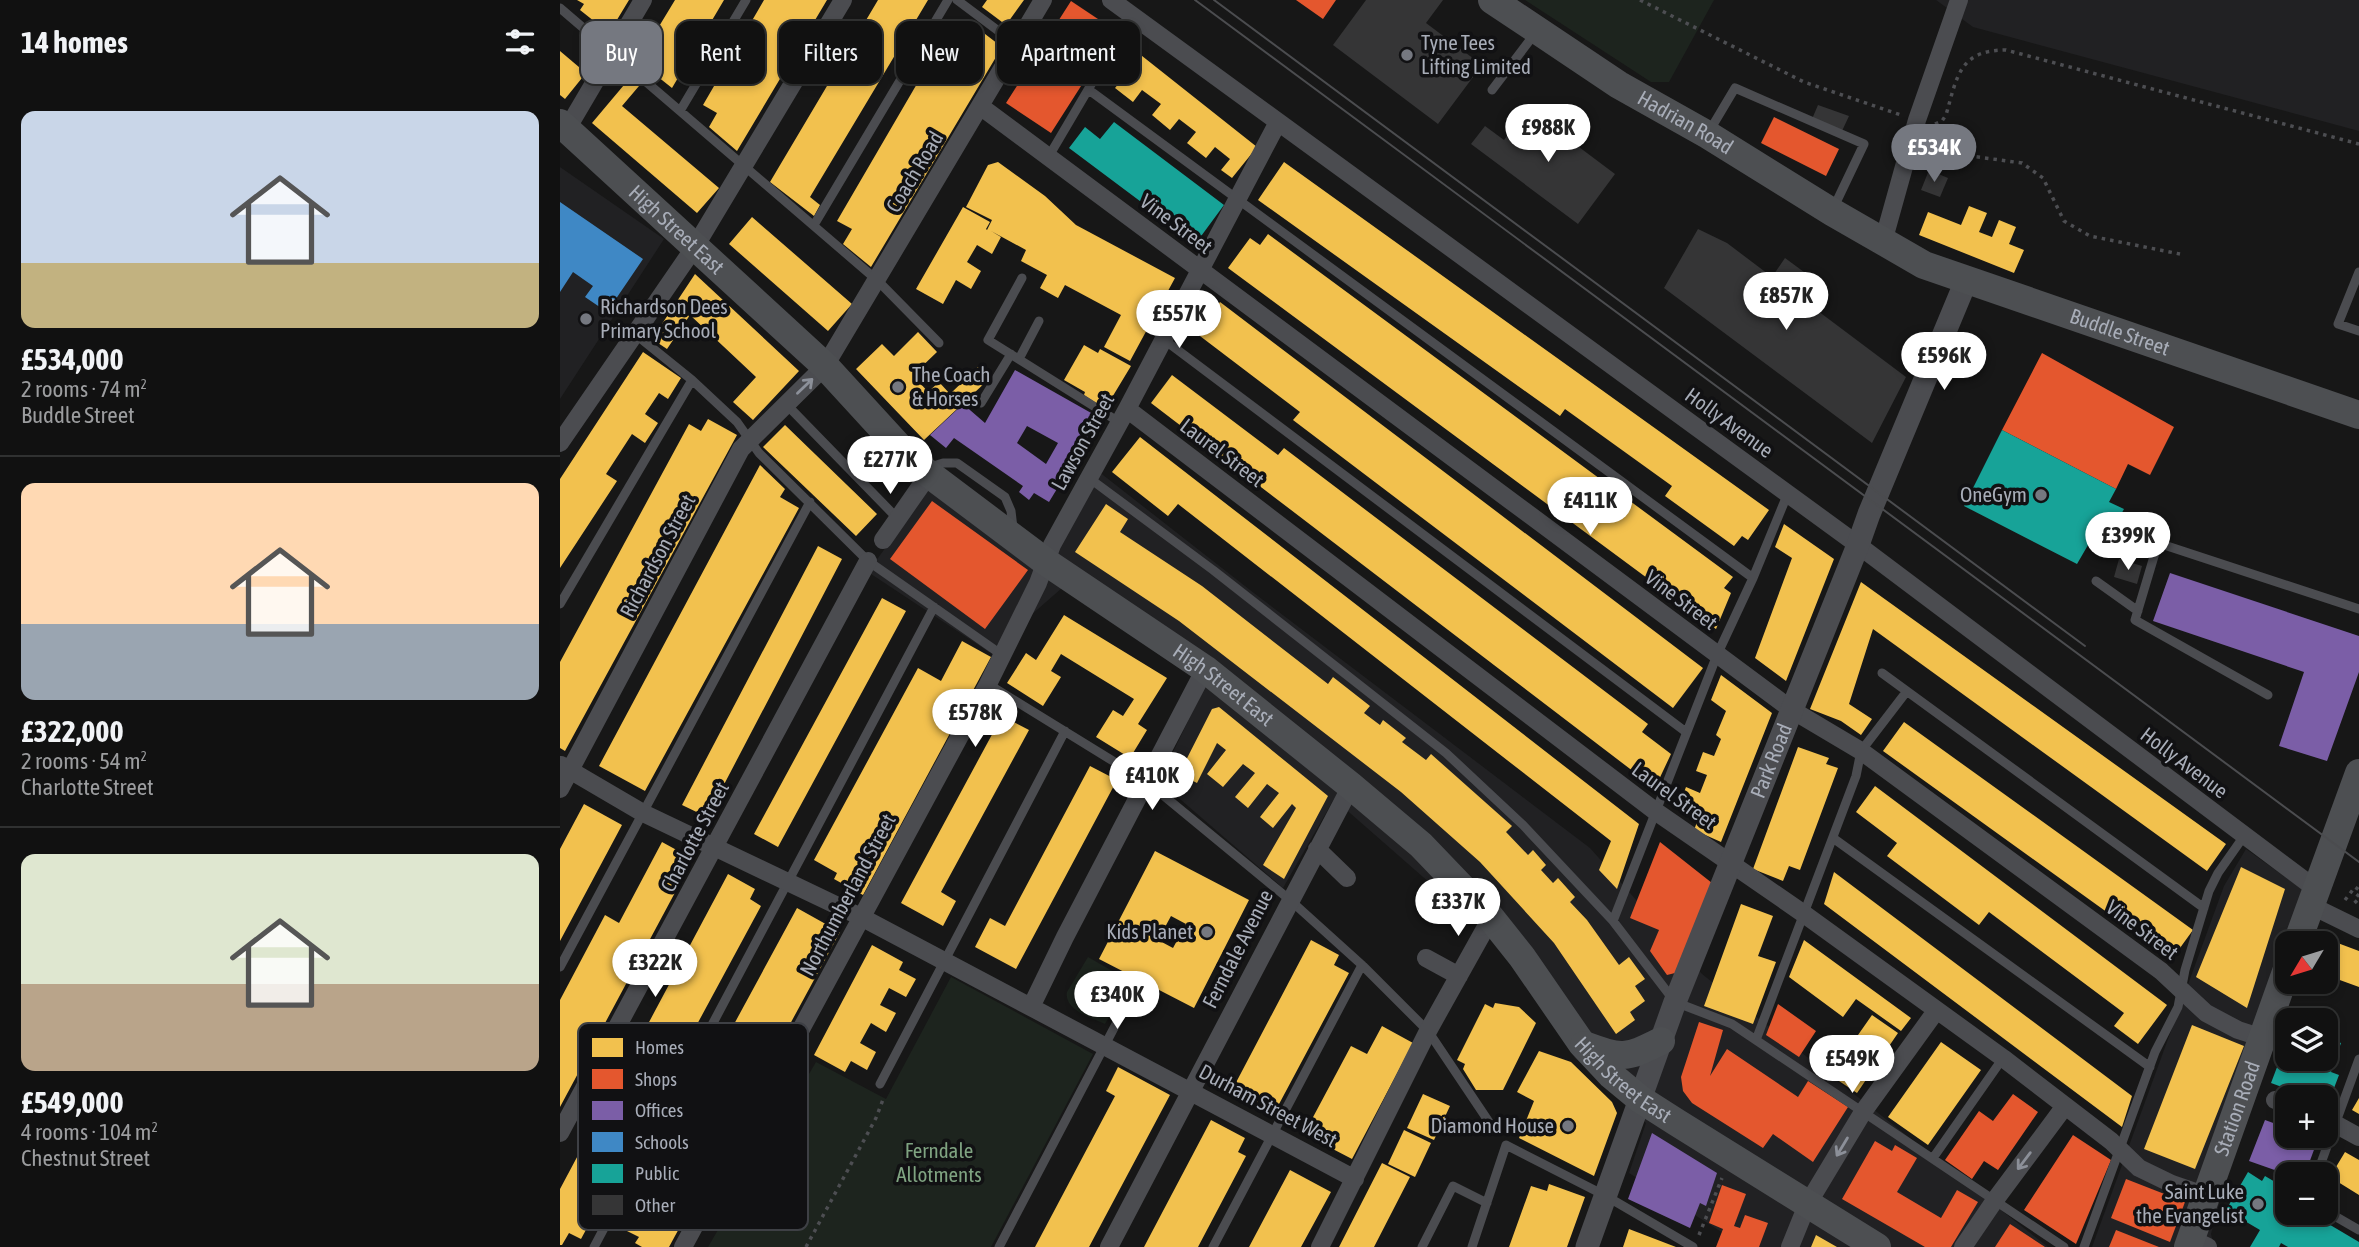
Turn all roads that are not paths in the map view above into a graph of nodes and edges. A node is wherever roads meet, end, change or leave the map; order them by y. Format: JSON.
{"nodes":[{"id":1,"x":643,"y":0,"type":"edge"},
{"id":2,"x":746,"y":0,"type":"edge"},
{"id":3,"x":843,"y":0,"type":"edge"},
{"id":4,"x":948,"y":0,"type":"edge"},
{"id":5,"x":957,"y":0,"type":"edge"},
{"id":6,"x":1043,"y":0,"type":"edge"},
{"id":7,"x":1111,"y":0,"type":"edge"},
{"id":8,"x":1492,"y":0,"type":"edge"},
{"id":9,"x":1959,"y":0,"type":"edge"},
{"id":10,"x":560,"y":8,"type":"edge"},
{"id":11,"x":1132,"y":15,"type":"junction"},
{"id":12,"x":631,"y":21,"type":"edge"},
{"id":13,"x":1031,"y":21,"type":"edge"},
{"id":14,"x":581,"y":26,"type":"edge"},
{"id":15,"x":997,"y":30,"type":"edge"},
{"id":16,"x":1537,"y":30,"type":"junction"},
{"id":17,"x":997,"y":79,"type":"edge"},
{"id":18,"x":591,"y":84,"type":"edge"},
{"id":19,"x":648,"y":84,"type":"edge"},
{"id":20,"x":1089,"y":90,"type":"junction"},
{"id":21,"x":1492,"y":90,"type":"dead end"},
{"id":22,"x":981,"y":107,"type":"junction"},
{"id":23,"x":680,"y":111,"type":"junction"},
{"id":24,"x":1278,"y":122,"type":"junction"},
{"id":25,"x":563,"y":126,"type":"edge"},
{"id":26,"x":1708,"y":135,"type":"junction"},
{"id":27,"x":1049,"y":156,"type":"junction"},
{"id":28,"x":744,"y":165,"type":"junction"},
{"id":29,"x":1236,"y":199,"type":"junction"},
{"id":30,"x":1832,"y":212,"type":"junction"},
{"id":31,"x":814,"y":225,"type":"junction"},
{"id":32,"x":1883,"y":242,"type":"junction"},
{"id":33,"x":695,"y":245,"type":"junction"},
{"id":34,"x":1199,"y":270,"type":"junction"},
{"id":35,"x":2359,"y":272,"type":"edge"},
{"id":36,"x":1023,"y":278,"type":"dead end"},
{"id":37,"x":878,"y":281,"type":"junction"},
{"id":38,"x":1966,"y":281,"type":"junction"},
{"id":39,"x":1039,"y":321,"type":"dead end"},
{"id":40,"x":2359,"y":331,"type":"edge"},
{"id":41,"x":635,"y":334,"type":"junction"},
{"id":42,"x":1163,"y":338,"type":"junction"},
{"id":43,"x":939,"y":343,"type":"dead end"},
{"id":44,"x":1015,"y":357,"type":"junction"},
{"id":45,"x":825,"y":366,"type":"junction"},
{"id":46,"x":692,"y":380,"type":"junction"},
{"id":47,"x":981,"y":403,"type":"dead end"},
{"id":48,"x":786,"y":404,"type":"junction"},
{"id":49,"x":1123,"y":415,"type":"junction"},
{"id":50,"x":2359,"y":415,"type":"edge"},
{"id":51,"x":749,"y":439,"type":"junction"},
{"id":52,"x":560,"y":443,"type":"edge"},
{"id":53,"x":926,"y":472,"type":"junction"},
{"id":54,"x":1089,"y":478,"type":"junction"},
{"id":55,"x":1788,"y":493,"type":"junction"},
{"id":56,"x":810,"y":502,"type":"junction"},
{"id":57,"x":898,"y":519,"type":"junction"},
{"id":58,"x":2128,"y":532,"type":"dead end"},
{"id":59,"x":883,"y":540,"type":"dead end"},
{"id":60,"x":2158,"y":542,"type":"junction"},
{"id":61,"x":1858,"y":545,"type":"junction"},
{"id":62,"x":868,"y":561,"type":"junction"},
{"id":63,"x":1046,"y":562,"type":"junction"},
{"id":64,"x":1753,"y":578,"type":"junction"},
{"id":65,"x":2096,"y":582,"type":"dead end"},
{"id":66,"x":560,"y":604,"type":"edge"},
{"id":67,"x":934,"y":607,"type":"junction"},
{"id":68,"x":2359,"y":610,"type":"edge"},
{"id":69,"x":2138,"y":611,"type":"junction"},
{"id":70,"x":1002,"y":654,"type":"junction"},
{"id":71,"x":1717,"y":655,"type":"junction"},
{"id":72,"x":1205,"y":669,"type":"junction"},
{"id":73,"x":1882,"y":673,"type":"dead end"},
{"id":74,"x":988,"y":684,"type":"junction"},
{"id":75,"x":1907,"y":691,"type":"junction"},
{"id":76,"x":2267,"y":695,"type":"dead end"},
{"id":77,"x":1792,"y":710,"type":"junction"},
{"id":78,"x":1065,"y":731,"type":"junction"},
{"id":79,"x":1686,"y":732,"type":"junction"},
{"id":80,"x":1861,"y":751,"type":"junction"},
{"id":81,"x":565,"y":768,"type":"edge"},
{"id":82,"x":2359,"y":775,"type":"edge"},
{"id":83,"x":1147,"y":782,"type":"junction"},
{"id":84,"x":1352,"y":786,"type":"junction"},
{"id":85,"x":560,"y":789,"type":"edge"},
{"id":86,"x":1655,"y":811,"type":"junction"},
{"id":87,"x":643,"y":813,"type":"junction"},
{"id":88,"x":2244,"y":836,"type":"junction"},
{"id":89,"x":1833,"y":838,"type":"junction"},
{"id":90,"x":716,"y":847,"type":"junction"},
{"id":91,"x":1317,"y":849,"type":"junction"},
{"id":92,"x":1730,"y":865,"type":"junction"},
{"id":93,"x":1347,"y":878,"type":"dead end"},
{"id":94,"x":789,"y":882,"type":"junction"},
{"id":95,"x":2313,"y":897,"type":"junction"},
{"id":96,"x":1290,"y":900,"type":"junction"},
{"id":97,"x":2204,"y":908,"type":"junction"},
{"id":98,"x":1804,"y":914,"type":"junction"},
{"id":99,"x":861,"y":918,"type":"junction"},
{"id":100,"x":1491,"y":918,"type":"junction"},
{"id":101,"x":1613,"y":921,"type":"junction"},
{"id":102,"x":2359,"y":929,"type":"edge"},
{"id":103,"x":2301,"y":931,"type":"edge"},
{"id":104,"x":1426,"y":958,"type":"dead end"},
{"id":105,"x":943,"y":962,"type":"junction"},
{"id":106,"x":1362,"y":965,"type":"junction"},
{"id":107,"x":560,"y":967,"type":"edge"},
{"id":108,"x":1459,"y":976,"type":"junction"},
{"id":109,"x":2182,"y":989,"type":"junction"},
{"id":110,"x":2279,"y":994,"type":"edge"},
{"id":111,"x":1675,"y":1002,"type":"junction"},
{"id":112,"x":1126,"y":1005,"type":"dead end"},
{"id":113,"x":1031,"y":1007,"type":"junction"},
{"id":114,"x":1936,"y":1011,"type":"junction"},
{"id":115,"x":620,"y":1023,"type":"edge"},
{"id":116,"x":714,"y":1023,"type":"edge"},
{"id":117,"x":804,"y":1023,"type":"edge"},
{"id":118,"x":1428,"y":1031,"type":"junction"},
{"id":119,"x":2263,"y":1038,"type":"junction"},
{"id":120,"x":1756,"y":1040,"type":"junction"},
{"id":121,"x":1661,"y":1041,"type":"junction"},
{"id":122,"x":1582,"y":1044,"type":"junction"},
{"id":123,"x":1104,"y":1046,"type":"junction"},
{"id":124,"x":2003,"y":1058,"type":"junction"},
{"id":125,"x":2359,"y":1059,"type":"edge"},
{"id":126,"x":2150,"y":1067,"type":"junction"},
{"id":127,"x":880,"y":1084,"type":"road end"},
{"id":128,"x":1191,"y":1091,"type":"junction"},
{"id":129,"x":1640,"y":1099,"type":"junction"},
{"id":130,"x":578,"y":1100,"type":"edge"},
{"id":131,"x":2338,"y":1104,"type":"edge"},
{"id":132,"x":2065,"y":1106,"type":"junction"},
{"id":133,"x":1863,"y":1112,"type":"junction"},
{"id":134,"x":1490,"y":1125,"type":"dead end"},
{"id":135,"x":2338,"y":1125,"type":"edge"},
{"id":136,"x":560,"y":1133,"type":"edge"},
{"id":137,"x":1273,"y":1136,"type":"junction"},
{"id":138,"x":2359,"y":1137,"type":"edge"},
{"id":139,"x":2121,"y":1150,"type":"junction"},
{"id":140,"x":1933,"y":1158,"type":"junction"},
{"id":141,"x":1355,"y":1179,"type":"junction"},
{"id":142,"x":1606,"y":1196,"type":"junction"},
{"id":143,"x":2207,"y":1196,"type":"junction"},
{"id":144,"x":1995,"y":1200,"type":"junction"},
{"id":145,"x":1487,"y":1203,"type":"junction"},
{"id":146,"x":1807,"y":1205,"type":"junction"},
{"id":147,"x":2338,"y":1218,"type":"edge"},
{"id":148,"x":603,"y":1230,"type":"edge"},
{"id":149,"x":692,"y":1230,"type":"edge"},
{"id":150,"x":2359,"y":1230,"type":"edge"},
{"id":151,"x":2196,"y":1244,"type":"edge"},
{"id":152,"x":594,"y":1247,"type":"edge"},
{"id":153,"x":683,"y":1247,"type":"edge"},
{"id":154,"x":999,"y":1247,"type":"edge"},
{"id":155,"x":1109,"y":1247,"type":"edge"},
{"id":156,"x":1213,"y":1247,"type":"edge"},
{"id":157,"x":1320,"y":1247,"type":"edge"},
{"id":158,"x":1422,"y":1247,"type":"edge"},
{"id":159,"x":1472,"y":1247,"type":"edge"},
{"id":160,"x":1587,"y":1247,"type":"edge"},
{"id":161,"x":1693,"y":1247,"type":"edge"},
{"id":162,"x":1790,"y":1247,"type":"edge"},
{"id":163,"x":1877,"y":1247,"type":"edge"},
{"id":164,"x":1963,"y":1247,"type":"edge"},
{"id":165,"x":2064,"y":1247,"type":"edge"},
{"id":166,"x":2084,"y":1247,"type":"edge"}],
"edges":[{"from":1,"to":12,"type":"street"},
{"from":2,"to":23,"type":"lane"},
{"from":3,"to":28,"type":"street"},
{"from":4,"to":31,"type":"lane"},
{"from":5,"to":15,"type":"lane"},
{"from":6,"to":13,"type":"street","name":"Coach Road"},
{"from":7,"to":11,"type":"street","name":"Holly Avenue"},
{"from":8,"to":16,"type":"main road","name":"Hadrian Road"},
{"from":9,"to":32,"type":"street"},
{"from":10,"to":14,"type":"lane"},
{"from":11,"to":20,"type":"lane"},
{"from":11,"to":24,"type":"street","name":"Holly Avenue"},
{"from":16,"to":21,"type":"lane"},
{"from":16,"to":26,"type":"main road","name":"Hadrian Road"},
{"from":17,"to":22,"type":"street","name":"Coach Road"},
{"from":18,"to":25,"type":"street"},
{"from":19,"to":23,"type":"lane"},
{"from":20,"to":27,"type":"lane"},
{"from":20,"to":29,"type":"lane"},
{"from":22,"to":27,"type":"street","name":"Vine Street"},
{"from":22,"to":37,"type":"street","name":"Coach Road"},
{"from":23,"to":28,"type":"lane"},
{"from":24,"to":29,"type":"street","name":"Lawson Street"},
{"from":24,"to":55,"type":"street","name":"Holly Avenue"},
{"from":25,"to":33,"type":"main road","name":"High Street East"},
{"from":26,"to":30,"type":"main road","name":"Hadrian Road"},
{"from":26,"to":30,"type":"lane"},
{"from":27,"to":34,"type":"street","name":"Vine Street"},
{"from":28,"to":31,"type":"lane"},
{"from":28,"to":33,"type":"street"},
{"from":29,"to":34,"type":"street","name":"Lawson Street"},
{"from":29,"to":64,"type":"lane"},
{"from":30,"to":32,"type":"main road","name":"Hadrian Road"},
{"from":31,"to":37,"type":"lane"},
{"from":32,"to":38,"type":"main road","name":"Buddle Street"},
{"from":33,"to":41,"type":"street"},
{"from":33,"to":45,"type":"main road","name":"High Street East"},
{"from":34,"to":42,"type":"street","name":"Lawson Street"},
{"from":34,"to":71,"type":"street","name":"Vine Street"},
{"from":35,"to":40,"type":"lane"},
{"from":36,"to":44,"type":"lane"},
{"from":37,"to":43,"type":"lane"},
{"from":37,"to":45,"type":"street","name":"Coach Road"},
{"from":38,"to":50,"type":"main road","name":"Buddle Street"},
{"from":38,"to":61,"type":"street","name":"Park Road"},
{"from":39,"to":44,"type":"lane"},
{"from":41,"to":46,"type":"lane"},
{"from":41,"to":52,"type":"street"},
{"from":42,"to":49,"type":"street","name":"Lawson Street"},
{"from":42,"to":79,"type":"lane"},
{"from":44,"to":47,"type":"lane"},
{"from":44,"to":49,"type":"lane"},
{"from":48,"to":45,"type":"street","name":"Richardson Street","one_way":true},
{"from":45,"to":53,"type":"main road","name":"High Street East"},
{"from":46,"to":51,"type":"lane"},
{"from":46,"to":66,"type":"lane"},
{"from":48,"to":51,"type":"street","name":"Richardson Street"},
{"from":48,"to":57,"type":"lane"},
{"from":49,"to":54,"type":"street","name":"Lawson Street"},
{"from":49,"to":86,"type":"street","name":"Laurel Street"},
{"from":51,"to":56,"type":"lane"},
{"from":51,"to":81,"type":"street","name":"Richardson Street"},
{"from":53,"to":57,"type":"street"},
{"from":53,"to":63,"type":"main road","name":"High Street East"},
{"from":54,"to":63,"type":"street","name":"Lawson Street"},
{"from":54,"to":101,"type":"lane"},
{"from":55,"to":61,"type":"street","name":"Holly Avenue"},
{"from":55,"to":64,"type":"lane"},
{"from":56,"to":62,"type":"lane"},
{"from":56,"to":87,"type":"lane"},
{"from":57,"to":59,"type":"street"},
{"from":58,"to":60,"type":"lane"},
{"from":60,"to":68,"type":"lane"},
{"from":60,"to":69,"type":"lane"},
{"from":61,"to":77,"type":"street","name":"Park Road"},
{"from":61,"to":88,"type":"street","name":"Holly Avenue"},
{"from":62,"to":67,"type":"lane"},
{"from":62,"to":90,"type":"street","name":"Charlotte Street"},
{"from":63,"to":70,"type":"street","name":"Northumberland Street"},
{"from":63,"to":72,"type":"main road","name":"High Street East"},
{"from":64,"to":71,"type":"lane"},
{"from":65,"to":69,"type":"lane"},
{"from":67,"to":70,"type":"lane"},
{"from":67,"to":94,"type":"lane"},
{"from":69,"to":76,"type":"lane"},
{"from":70,"to":74,"type":"street","name":"Northumberland Street"},
{"from":71,"to":77,"type":"street","name":"Vine Street"},
{"from":71,"to":79,"type":"lane"},
{"from":72,"to":83,"type":"street"},
{"from":72,"to":84,"type":"main road","name":"High Street East"},
{"from":73,"to":75,"type":"lane"},
{"from":74,"to":78,"type":"lane"},
{"from":74,"to":99,"type":"street","name":"Northumberland Street"},
{"from":75,"to":80,"type":"lane"},
{"from":75,"to":97,"type":"lane"},
{"from":77,"to":80,"type":"street","name":"Vine Street"},
{"from":77,"to":92,"type":"street","name":"Park Road"},
{"from":78,"to":83,"type":"lane"},
{"from":78,"to":105,"type":"lane"},
{"from":79,"to":86,"type":"lane"},
{"from":80,"to":89,"type":"lane"},
{"from":80,"to":109,"type":"street","name":"Vine Street"},
{"from":81,"to":85,"type":"street","name":"Richardson Street"},
{"from":81,"to":87,"type":"street","name":"Durham Street West"},
{"from":82,"to":95,"type":"main road"},
{"from":83,"to":96,"type":"lane"},
{"from":83,"to":113,"type":"street"},
{"from":84,"to":91,"type":"street","name":"Ferndale Avenue"},
{"from":84,"to":100,"type":"main road","name":"High Street East"},
{"from":86,"to":92,"type":"street","name":"Laurel Street"},
{"from":86,"to":101,"type":"lane"},
{"from":87,"to":90,"type":"street","name":"Durham Street West"},
{"from":87,"to":107,"type":"lane"},
{"from":88,"to":95,"type":"street","name":"Holly Avenue"},
{"from":88,"to":97,"type":"lane"},
{"from":89,"to":98,"type":"lane"},
{"from":89,"to":126,"type":"lane"},
{"from":90,"to":94,"type":"street","name":"Durham Street West"},
{"from":90,"to":115,"type":"street","name":"Charlotte Street"},
{"from":91,"to":93,"type":"street"},
{"from":91,"to":96,"type":"street","name":"Ferndale Avenue"},
{"from":92,"to":98,"type":"street","name":"Laurel Street"},
{"from":92,"to":111,"type":"street","name":"Park Road"},
{"from":94,"to":99,"type":"street","name":"Durham Street West"},
{"from":94,"to":116,"type":"lane"},
{"from":95,"to":102,"type":"street","name":"Holly Avenue"},
{"from":95,"to":103,"type":"main road"},
{"from":96,"to":106,"type":"lane"},
{"from":96,"to":128,"type":"street","name":"Ferndale Avenue"},
{"from":97,"to":109,"type":"lane"},
{"from":98,"to":114,"type":"street","name":"Laurel Street"},
{"from":98,"to":120,"type":"lane"},
{"from":99,"to":105,"type":"street","name":"Durham Street West"},
{"from":99,"to":117,"type":"street","name":"Northumberland Street"},
{"from":100,"to":108,"type":"street"},
{"from":100,"to":122,"type":"main road","name":"High Street East"},
{"from":101,"to":111,"type":"lane"},
{"from":104,"to":108,"type":"street"},
{"from":105,"to":113,"type":"street","name":"Durham Street West"},
{"from":105,"to":127,"type":"lane"},
{"from":106,"to":118,"type":"lane"},
{"from":106,"to":137,"type":"lane"},
{"from":108,"to":118,"type":"street"},
{"from":109,"to":119,"type":"street","name":"Vine Street"},
{"from":109,"to":126,"type":"lane"},
{"from":110,"to":119,"type":"main road","name":"Station Road"},
{"from":111,"to":120,"type":"lane"},
{"from":111,"to":121,"type":"street","name":"Park Road"},
{"from":112,"to":123,"type":"lane"},
{"from":113,"to":123,"type":"street","name":"Durham Street West"},
{"from":114,"to":124,"type":"street","name":"Laurel Street"},
{"from":114,"to":133,"type":"street"},
{"from":118,"to":134,"type":"lane"},
{"from":118,"to":141,"type":"street"},
{"from":119,"to":143,"type":"main road","name":"Station Road"},
{"from":120,"to":133,"type":"lane"},
{"from":121,"to":122,"type":"main road"},
{"from":121,"to":129,"type":"street","name":"Park Road"},
{"from":122,"to":129,"type":"main road","name":"High Street East"},
{"from":123,"to":128,"type":"street","name":"Durham Street West"},
{"from":123,"to":154,"type":"lane"},
{"from":124,"to":132,"type":"street","name":"Laurel Street"},
{"from":124,"to":140,"type":"lane"},
{"from":125,"to":131,"type":"lane"},
{"from":126,"to":139,"type":"lane"},
{"from":128,"to":137,"type":"street","name":"Durham Street West"},
{"from":128,"to":155,"type":"street","name":"Ferndale Avenue"},
{"from":129,"to":142,"type":"street","name":"Park Road"},
{"from":129,"to":146,"type":"main road","name":"High Street East"},
{"from":130,"to":136,"type":"street","name":"Charlotte Street"},
{"from":132,"to":139,"type":"street","name":"Laurel Street"},
{"from":132,"to":144,"type":"street","one_way":true},
{"from":133,"to":140,"type":"lane"},
{"from":133,"to":146,"type":"street","one_way":true},
{"from":135,"to":138,"type":"street"},
{"from":137,"to":141,"type":"street","name":"Durham Street West"},
{"from":137,"to":156,"type":"lane"},
{"from":139,"to":143,"type":"street","name":"Laurel Street"},
{"from":139,"to":166,"type":"lane"},
{"from":140,"to":144,"type":"lane"},
{"from":141,"to":157,"type":"street"},
{"from":142,"to":145,"type":"lane"},
{"from":142,"to":160,"type":"street","name":"Park Road"},
{"from":142,"to":161,"type":"lane"},
{"from":143,"to":151,"type":"main road","name":"Station Road"},
{"from":144,"to":164,"type":"street"},
{"from":144,"to":165,"type":"lane"},
{"from":145,"to":158,"type":"lane"},
{"from":145,"to":159,"type":"lane"},
{"from":146,"to":162,"type":"street"},
{"from":146,"to":163,"type":"main road","name":"High Street East"},
{"from":147,"to":150,"type":"lane"},
{"from":148,"to":152,"type":"lane"},
{"from":149,"to":153,"type":"street","name":"Northumberland Street"}]}
